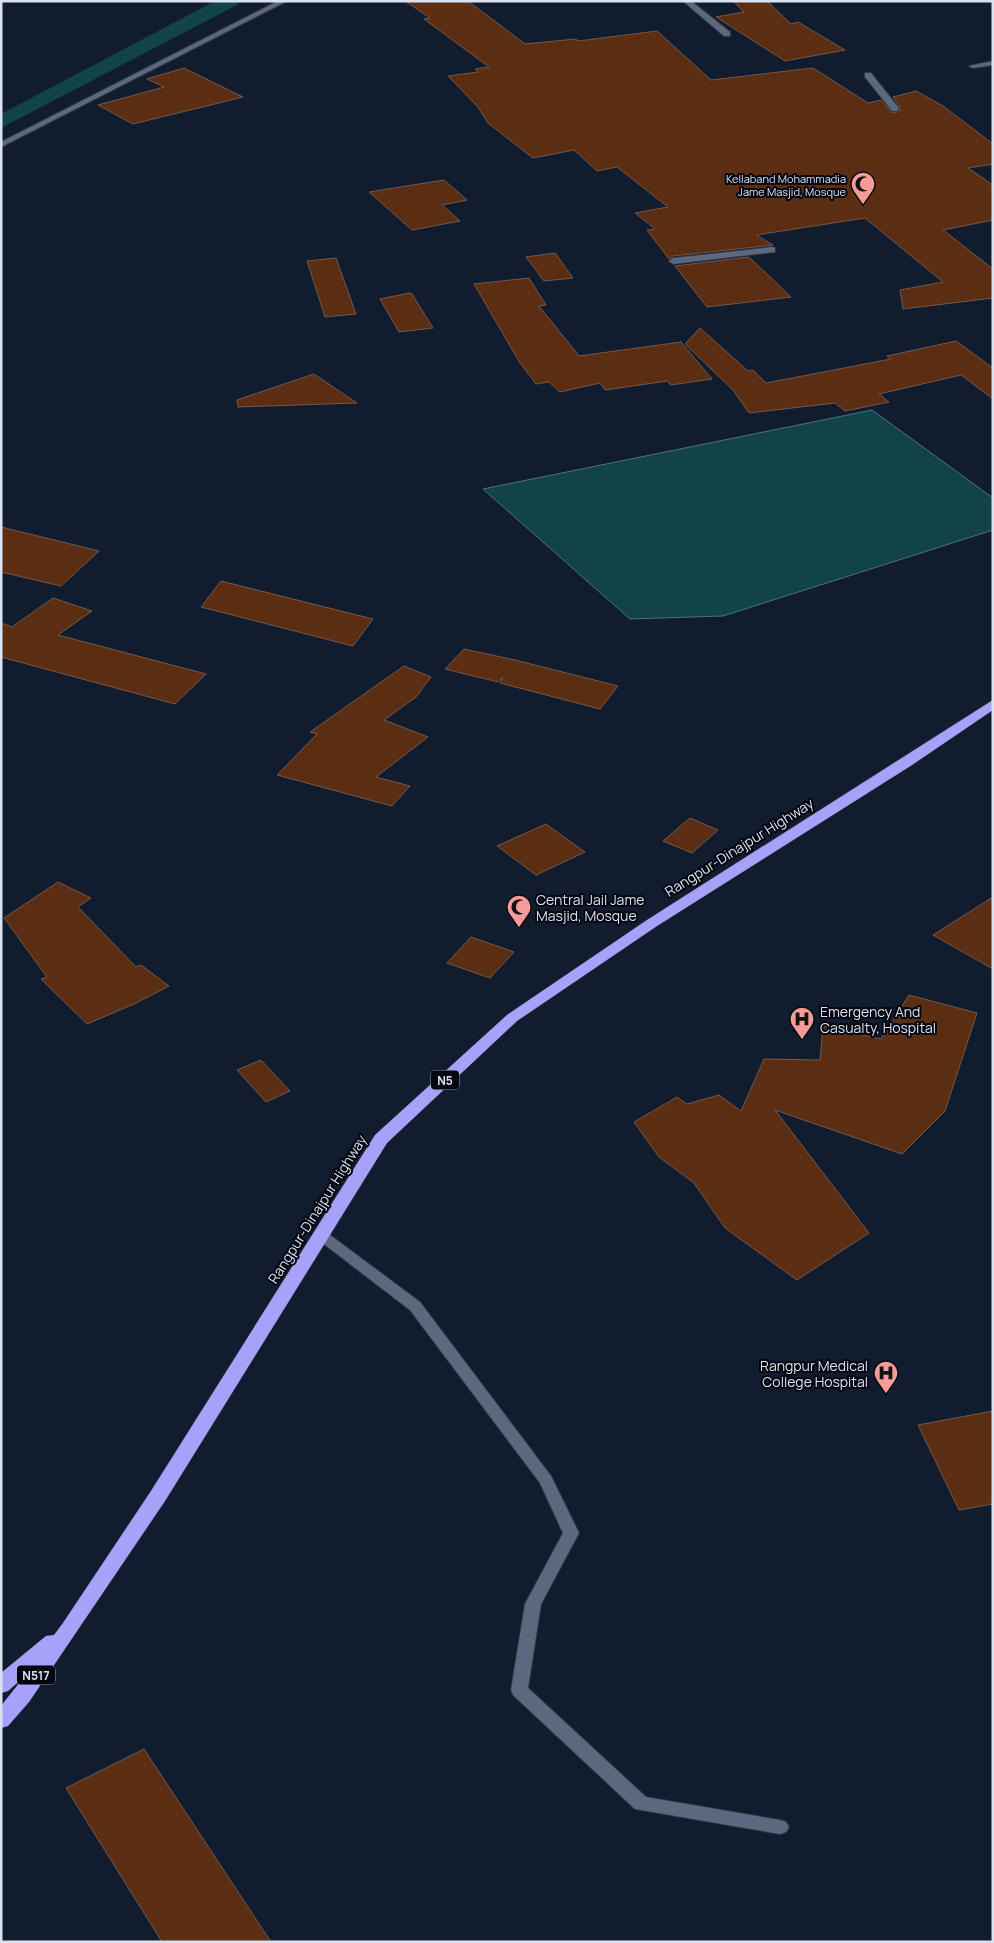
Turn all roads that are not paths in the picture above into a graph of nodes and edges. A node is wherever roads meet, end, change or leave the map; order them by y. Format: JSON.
{"nodes":[{"id":1,"x":284,"y":1,"type":"edge"},
{"id":2,"x":686,"y":1,"type":"edge"},
{"id":3,"x":728,"y":34,"type":"dead end"},
{"id":4,"x":993,"y":63,"type":"edge"},
{"id":5,"x":973,"y":66,"type":"dead end"},
{"id":6,"x":868,"y":75,"type":"dead end"},
{"id":7,"x":895,"y":109,"type":"dead end"},
{"id":8,"x":1,"y":145,"type":"edge"},
{"id":9,"x":772,"y":250,"type":"dead end"},
{"id":10,"x":673,"y":261,"type":"dead end"},
{"id":11,"x":993,"y":704,"type":"edge"},
{"id":12,"x":321,"y":1234,"type":"junction"},
{"id":13,"x":70,"y":1628,"type":"junction"},
{"id":14,"x":1,"y":1685,"type":"edge"},
{"id":15,"x":1,"y":1720,"type":"edge"},
{"id":16,"x":780,"y":1828,"type":"dead end"}],
"edges":[{"from":1,"to":8,"type":"street"},
{"from":2,"to":3,"type":"street"},
{"from":4,"to":5,"type":"street"},
{"from":6,"to":7,"type":"street"},
{"from":9,"to":10,"type":"street"},
{"from":11,"to":12,"type":"highway","name":"Rangpur-Dinajpur Highway","number":"N5"},
{"from":12,"to":13,"type":"highway","name":"Rangpur-Dinajpur Highway","number":"N5"},
{"from":12,"to":16,"type":"street"},
{"from":13,"to":14,"type":"highway","number":"N5"},
{"from":13,"to":15,"type":"highway","number":"N517"}]}
